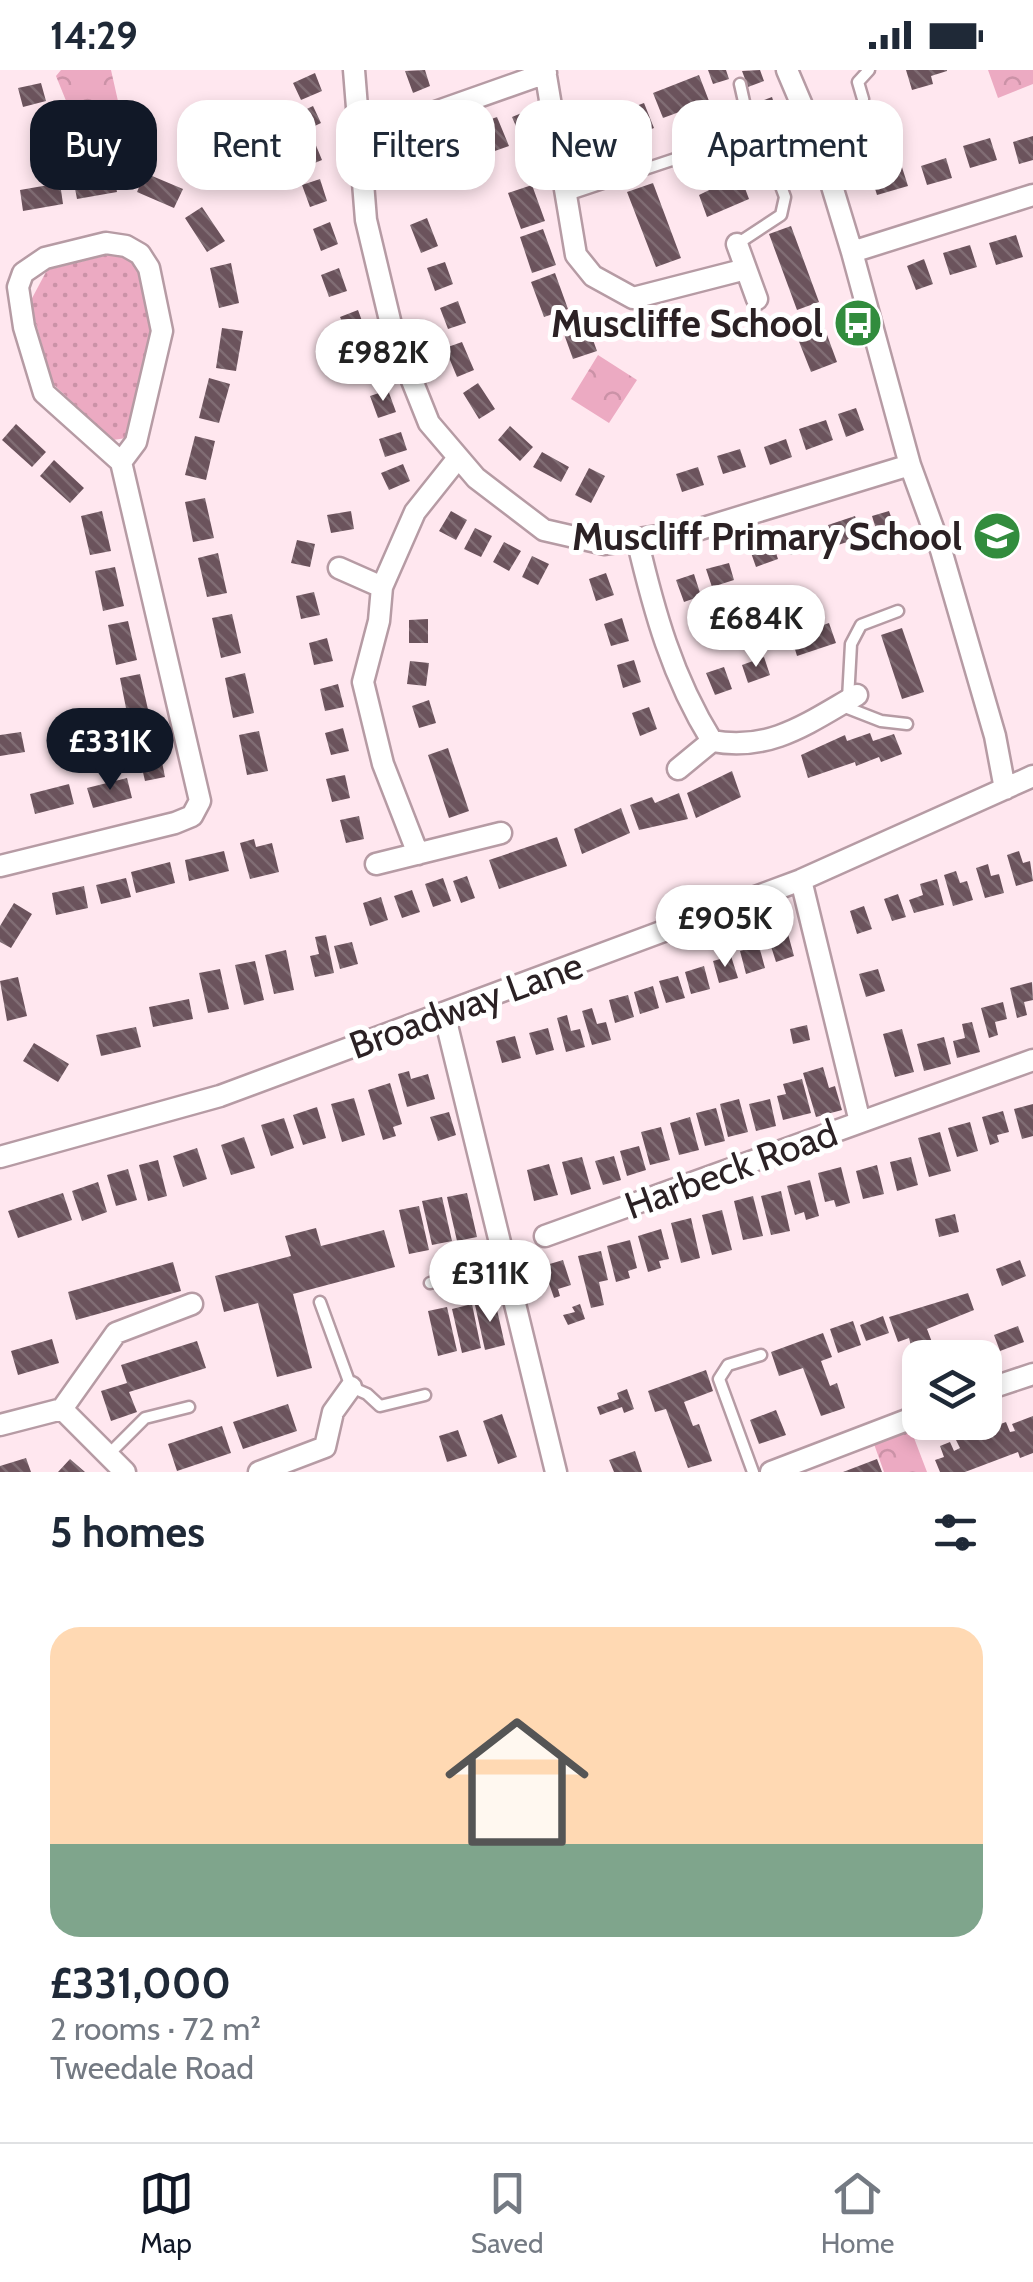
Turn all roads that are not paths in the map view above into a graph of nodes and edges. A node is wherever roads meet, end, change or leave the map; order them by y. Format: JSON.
{"nodes":[{"id":1,"x":354,"y":70,"type":"edge"},
{"id":2,"x":787,"y":70,"type":"edge"},
{"id":3,"x":868,"y":70,"type":"edge"},
{"id":4,"x":546,"y":72,"type":"edge"},
{"id":5,"x":740,"y":84,"type":"dead end"},
{"id":6,"x":864,"y":99,"type":"dead end"},
{"id":7,"x":356,"y":100,"type":"edge"},
{"id":8,"x":468,"y":100,"type":"edge"},
{"id":9,"x":363,"y":190,"type":"edge"},
{"id":10,"x":782,"y":190,"type":"edge"},
{"id":11,"x":566,"y":195,"type":"junction"},
{"id":12,"x":1033,"y":195,"type":"edge"},
{"id":13,"x":737,"y":244,"type":"joint"},
{"id":14,"x":852,"y":252,"type":"junction"},
{"id":15,"x":746,"y":269,"type":"junction"},
{"id":16,"x":757,"y":298,"type":"dead end"},
{"id":17,"x":458,"y":458,"type":"junction"},
{"id":18,"x":121,"y":462,"type":"junction"},
{"id":19,"x":910,"y":465,"type":"junction"},
{"id":20,"x":637,"y":539,"type":"junction"},
{"id":21,"x":339,"y":568,"type":"dead end"},
{"id":22,"x":382,"y":587,"type":"junction"},
{"id":23,"x":898,"y":612,"type":"dead end"},
{"id":24,"x":848,"y":700,"type":"junction"},
{"id":25,"x":907,"y":724,"type":"dead end"},
{"id":26,"x":712,"y":741,"type":"junction"},
{"id":27,"x":678,"y":769,"type":"dead end"},
{"id":28,"x":1033,"y":776,"type":"edge"},
{"id":29,"x":1006,"y":789,"type":"junction"},
{"id":30,"x":501,"y":833,"type":"dead end"},
{"id":31,"x":418,"y":854,"type":"junction"},
{"id":32,"x":376,"y":864,"type":"dead end"},
{"id":33,"x":0,"y":866,"type":"edge"},
{"id":34,"x":801,"y":880,"type":"junction"},
{"id":35,"x":444,"y":1013,"type":"junction"},
{"id":36,"x":1033,"y":1060,"type":"edge"},
{"id":37,"x":860,"y":1122,"type":"junction"},
{"id":38,"x":0,"y":1157,"type":"edge"},
{"id":39,"x":544,"y":1236,"type":"dead end"},
{"id":40,"x":508,"y":1266,"type":"junction"},
{"id":41,"x":430,"y":1283,"type":"dead end"},
{"id":42,"x":320,"y":1302,"type":"dead end"},
{"id":43,"x":192,"y":1304,"type":"dead end"},
{"id":44,"x":761,"y":1355,"type":"dead end"},
{"id":45,"x":1033,"y":1374,"type":"edge"},
{"id":46,"x":1002,"y":1384,"type":"edge"},
{"id":47,"x":351,"y":1387,"type":"junction"},
{"id":48,"x":425,"y":1395,"type":"dead end"},
{"id":49,"x":189,"y":1407,"type":"dead end"},
{"id":50,"x":62,"y":1409,"type":"junction"},
{"id":51,"x":902,"y":1423,"type":"edge"},
{"id":52,"x":0,"y":1425,"type":"edge"},
{"id":53,"x":108,"y":1455,"type":"junction"},
{"id":54,"x":803,"y":1466,"type":"edge"},
{"id":55,"x":125,"y":1472,"type":"edge"},
{"id":56,"x":259,"y":1472,"type":"edge"},
{"id":57,"x":556,"y":1472,"type":"edge"},
{"id":58,"x":752,"y":1472,"type":"edge"},
{"id":59,"x":771,"y":1472,"type":"edge"}],
"edges":[{"from":1,"to":7,"type":"street"},
{"from":2,"to":14,"type":"street"},
{"from":3,"to":6,"type":"lane"},
{"from":4,"to":8,"type":"street"},
{"from":4,"to":11,"type":"street"},
{"from":5,"to":11,"type":"lane"},
{"from":9,"to":17,"type":"street"},
{"from":10,"to":13,"type":"lane"},
{"from":11,"to":15,"type":"street"},
{"from":12,"to":14,"type":"street"},
{"from":13,"to":15,"type":"street"},
{"from":14,"to":19,"type":"street"},
{"from":15,"to":16,"type":"street"},
{"from":17,"to":20,"type":"street"},
{"from":17,"to":22,"type":"street"},
{"from":18,"to":18,"type":"street"},
{"from":18,"to":33,"type":"street"},
{"from":19,"to":20,"type":"street"},
{"from":19,"to":29,"type":"street"},
{"from":20,"to":26,"type":"street"},
{"from":21,"to":22,"type":"street"},
{"from":22,"to":31,"type":"street"},
{"from":23,"to":24,"type":"lane"},
{"from":24,"to":25,"type":"lane"},
{"from":24,"to":26,"type":"street"},
{"from":26,"to":27,"type":"street"},
{"from":28,"to":29,"type":"street","name":"Broadway Lane"},
{"from":29,"to":34,"type":"street","name":"Broadway Lane"},
{"from":30,"to":31,"type":"street"},
{"from":31,"to":32,"type":"street"},
{"from":34,"to":35,"type":"street","name":"Broadway Lane"},
{"from":34,"to":37,"type":"street","name":"Harbeck Road"},
{"from":35,"to":38,"type":"street","name":"Broadway Lane"},
{"from":35,"to":40,"type":"street"},
{"from":36,"to":37,"type":"street","name":"Harbeck Road"},
{"from":37,"to":39,"type":"street","name":"Harbeck Road"},
{"from":40,"to":41,"type":"lane"},
{"from":40,"to":57,"type":"street"},
{"from":42,"to":47,"type":"lane"},
{"from":43,"to":50,"type":"street"},
{"from":44,"to":58,"type":"lane"},
{"from":45,"to":46,"type":"street"},
{"from":47,"to":48,"type":"lane"},
{"from":47,"to":56,"type":"street"},
{"from":49,"to":53,"type":"lane"},
{"from":50,"to":52,"type":"street"},
{"from":50,"to":53,"type":"street"},
{"from":51,"to":54,"type":"street"},
{"from":53,"to":55,"type":"street"},
{"from":54,"to":59,"type":"street"}]}
